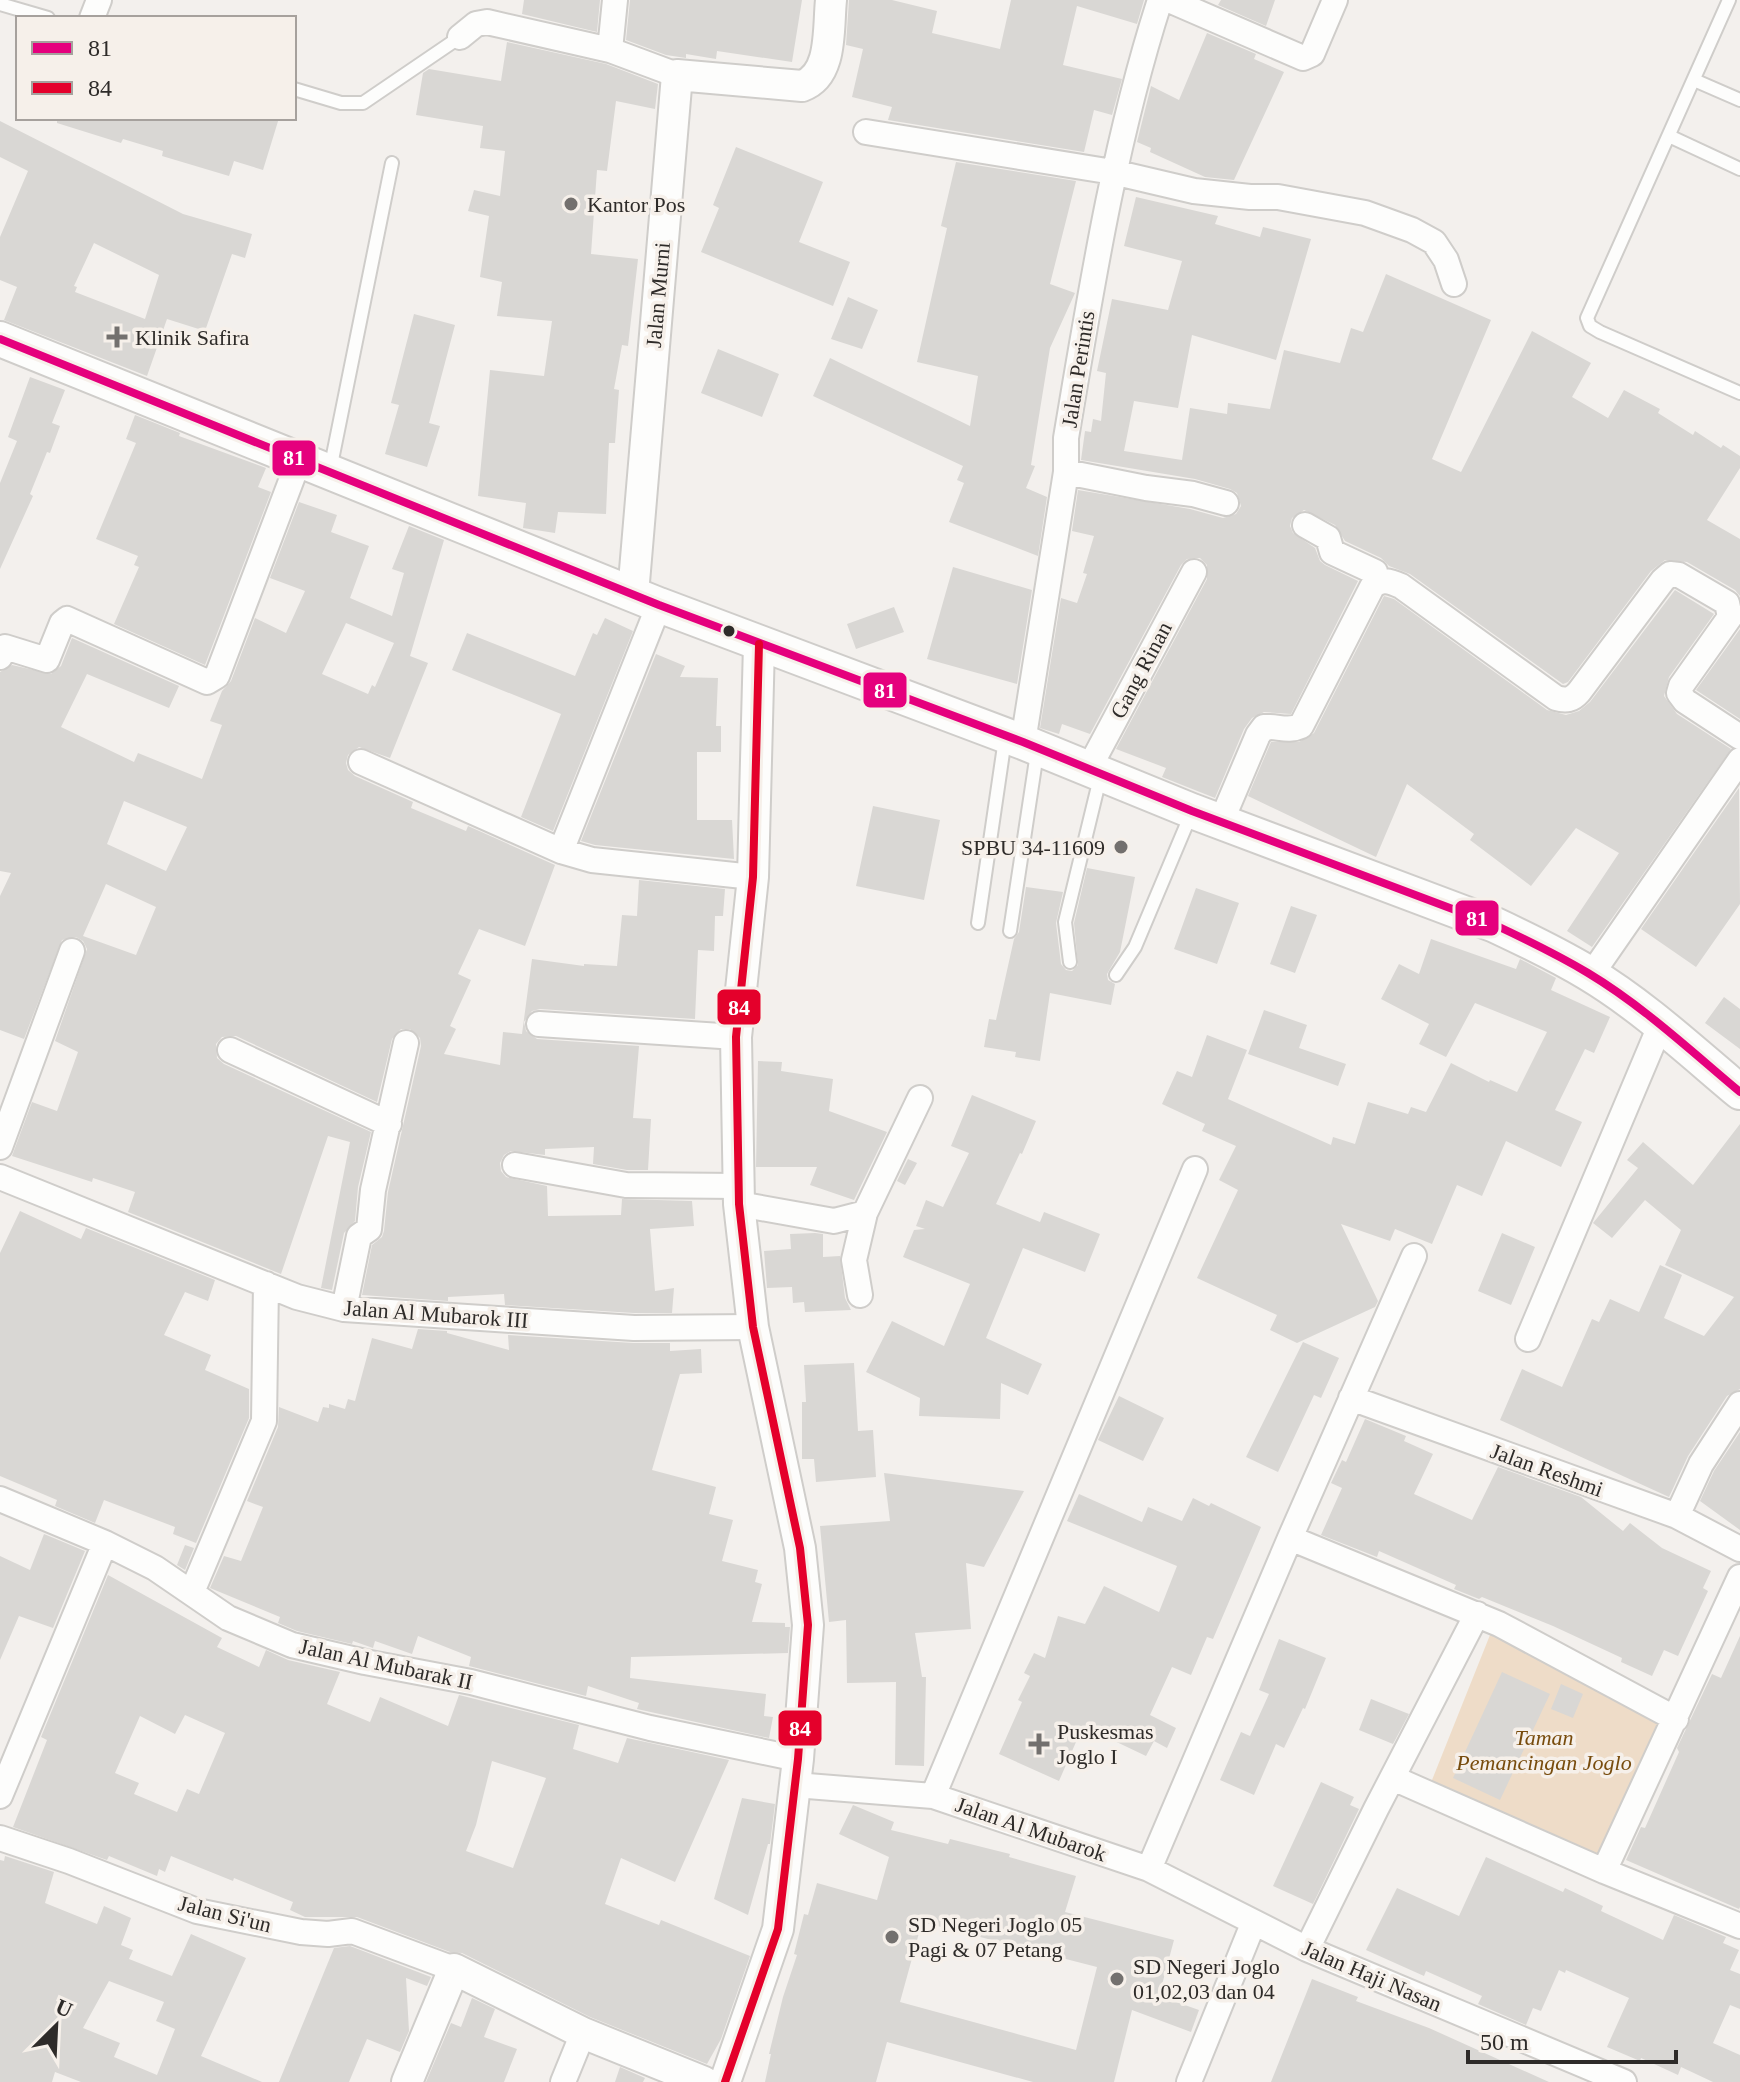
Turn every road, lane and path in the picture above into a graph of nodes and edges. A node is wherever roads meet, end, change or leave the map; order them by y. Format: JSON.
{"nodes":[{"id":1,"x":615,"y":0,"type":"edge"},
{"id":2,"x":831,"y":0,"type":"edge"},
{"id":3,"x":1160,"y":0,"type":"edge"},
{"id":4,"x":1169,"y":0,"type":"edge"},
{"id":5,"x":1335,"y":0,"type":"edge"},
{"id":6,"x":1729,"y":0,"type":"edge"},
{"id":7,"x":0,"y":4,"type":"edge"},
{"id":8,"x":41,"y":16,"type":"edge"},
{"id":9,"x":460,"y":37,"type":"joint"},
{"id":10,"x":610,"y":50,"type":"junction"},
{"id":11,"x":677,"y":75,"type":"junction"},
{"id":12,"x":1694,"y":80,"type":"junction"},
{"id":13,"x":296,"y":90,"type":"edge"},
{"id":14,"x":1740,"y":100,"type":"edge"},
{"id":15,"x":866,"y":132,"type":"dead end"},
{"id":16,"x":1669,"y":136,"type":"junction"},
{"id":17,"x":392,"y":163,"type":"dead end"},
{"id":18,"x":1740,"y":169,"type":"edge"},
{"id":19,"x":1113,"y":172,"type":"junction"},
{"id":20,"x":1454,"y":284,"type":"dead end"},
{"id":21,"x":0,"y":339,"type":"edge"},
{"id":22,"x":1740,"y":393,"type":"edge"},
{"id":23,"x":314,"y":466,"type":"junction"},
{"id":24,"x":1066,"y":472,"type":"junction"},
{"id":25,"x":1226,"y":503,"type":"dead end"},
{"id":26,"x":1305,"y":525,"type":"dead end"},
{"id":27,"x":1194,"y":572,"type":"dead end"},
{"id":28,"x":1376,"y":583,"type":"junction"},
{"id":29,"x":646,"y":599,"type":"junction"},
{"id":30,"x":759,"y":644,"type":"junction"},
{"id":31,"x":0,"y":657,"type":"edge"},
{"id":32,"x":1740,"y":737,"type":"edge"},
{"id":33,"x":1022,"y":742,"type":"junction"},
{"id":34,"x":1740,"y":760,"type":"edge"},
{"id":35,"x":361,"y":762,"type":"dead end"},
{"id":36,"x":1095,"y":772,"type":"junction"},
{"id":37,"x":1206,"y":817,"type":"junction"},
{"id":38,"x":561,"y":851,"type":"junction"},
{"id":39,"x":753,"y":877,"type":"junction"},
{"id":40,"x":978,"y":923,"type":"dead end"},
{"id":41,"x":1010,"y":931,"type":"dead end"},
{"id":42,"x":72,"y":951,"type":"dead end"},
{"id":43,"x":1070,"y":962,"type":"dead end"},
{"id":44,"x":1116,"y":975,"type":"dead end"},
{"id":45,"x":1591,"y":975,"type":"junction"},
{"id":46,"x":539,"y":1024,"type":"dead end"},
{"id":47,"x":1660,"y":1026,"type":"junction"},
{"id":48,"x":736,"y":1037,"type":"junction"},
{"id":49,"x":406,"y":1043,"type":"dead end"},
{"id":50,"x":230,"y":1050,"type":"dead end"},
{"id":51,"x":1740,"y":1092,"type":"edge"},
{"id":52,"x":920,"y":1098,"type":"dead end"},
{"id":53,"x":389,"y":1124,"type":"junction"},
{"id":54,"x":0,"y":1147,"type":"edge"},
{"id":55,"x":515,"y":1165,"type":"dead end"},
{"id":56,"x":1195,"y":1169,"type":"dead end"},
{"id":57,"x":0,"y":1177,"type":"edge"},
{"id":58,"x":739,"y":1195,"type":"junction"},
{"id":59,"x":865,"y":1213,"type":"junction"},
{"id":60,"x":1414,"y":1256,"type":"dead end"},
{"id":61,"x":266,"y":1284,"type":"junction"},
{"id":62,"x":860,"y":1295,"type":"dead end"},
{"id":63,"x":344,"y":1309,"type":"junction"},
{"id":64,"x":753,"y":1327,"type":"junction"},
{"id":65,"x":1528,"y":1339,"type":"dead end"},
{"id":66,"x":1351,"y":1398,"type":"junction"},
{"id":67,"x":1740,"y":1404,"type":"edge"},
{"id":68,"x":0,"y":1499,"type":"edge"},
{"id":69,"x":1677,"y":1516,"type":"junction"},
{"id":70,"x":1290,"y":1538,"type":"junction"},
{"id":71,"x":105,"y":1543,"type":"junction"},
{"id":72,"x":1740,"y":1549,"type":"edge"},
{"id":73,"x":1740,"y":1577,"type":"edge"},
{"id":74,"x":192,"y":1592,"type":"junction"},
{"id":75,"x":1477,"y":1614,"type":"junction"},
{"id":76,"x":1676,"y":1719,"type":"junction"},
{"id":77,"x":796,"y":1772,"type":"junction"},
{"id":78,"x":1393,"y":1778,"type":"junction"},
{"id":79,"x":0,"y":1796,"type":"edge"},
{"id":80,"x":933,"y":1796,"type":"junction"},
{"id":81,"x":0,"y":1838,"type":"edge"},
{"id":82,"x":1149,"y":1869,"type":"junction"},
{"id":83,"x":1604,"y":1871,"type":"junction"},
{"id":84,"x":1253,"y":1924,"type":"junction"},
{"id":85,"x":1736,"y":1925,"type":"edge"},
{"id":86,"x":1307,"y":1949,"type":"junction"},
{"id":87,"x":454,"y":1969,"type":"junction"},
{"id":88,"x":583,"y":2033,"type":"junction"},
{"id":89,"x":407,"y":2082,"type":"edge"},
{"id":90,"x":563,"y":2082,"type":"edge"},
{"id":91,"x":704,"y":2082,"type":"edge"},
{"id":92,"x":725,"y":2082,"type":"edge"},
{"id":93,"x":1189,"y":2082,"type":"edge"},
{"id":94,"x":1624,"y":2082,"type":"edge"}],
"edges":[{"from":1,"to":10,"type":"street"},
{"from":2,"to":11,"type":"street"},
{"from":3,"to":19,"type":"street","name":"Jalan Perintis"},
{"from":4,"to":5,"type":"street"},
{"from":6,"to":12,"type":"lane"},
{"from":7,"to":8,"type":"lane"},
{"from":9,"to":10,"type":"street"},
{"from":9,"to":13,"type":"lane"},
{"from":10,"to":11,"type":"street"},
{"from":11,"to":29,"type":"street","name":"Jalan Murni"},
{"from":12,"to":14,"type":"lane"},
{"from":12,"to":16,"type":"lane"},
{"from":15,"to":19,"type":"street"},
{"from":16,"to":18,"type":"lane"},
{"from":16,"to":22,"type":"lane"},
{"from":17,"to":23,"type":"lane"},
{"from":19,"to":20,"type":"street"},
{"from":19,"to":24,"type":"street","name":"Jalan Perintis"},
{"from":21,"to":23,"type":"main road"},
{"from":23,"to":29,"type":"main road"},
{"from":23,"to":31,"type":"street"},
{"from":24,"to":25,"type":"street"},
{"from":24,"to":33,"type":"street","name":"Jalan Perintis"},
{"from":26,"to":28,"type":"street"},
{"from":27,"to":36,"type":"street","name":"Gang Rinan"},
{"from":28,"to":32,"type":"street"},
{"from":28,"to":37,"type":"street"},
{"from":29,"to":30,"type":"main road"},
{"from":29,"to":38,"type":"street"},
{"from":30,"to":33,"type":"main road"},
{"from":30,"to":39,"type":"street"},
{"from":33,"to":36,"type":"main road"},
{"from":33,"to":40,"type":"lane"},
{"from":33,"to":41,"type":"lane"},
{"from":34,"to":45,"type":"street"},
{"from":35,"to":38,"type":"street"},
{"from":36,"to":37,"type":"main road"},
{"from":36,"to":43,"type":"lane"},
{"from":37,"to":44,"type":"lane"},
{"from":37,"to":45,"type":"main road"},
{"from":38,"to":39,"type":"street"},
{"from":39,"to":48,"type":"street"},
{"from":42,"to":54,"type":"street"},
{"from":45,"to":47,"type":"main road"},
{"from":46,"to":48,"type":"street"},
{"from":47,"to":51,"type":"main road"},
{"from":47,"to":65,"type":"street"},
{"from":48,"to":58,"type":"street"},
{"from":49,"to":53,"type":"street"},
{"from":50,"to":53,"type":"street"},
{"from":52,"to":59,"type":"street"},
{"from":53,"to":63,"type":"street"},
{"from":55,"to":58,"type":"street"},
{"from":56,"to":80,"type":"street"},
{"from":57,"to":61,"type":"street","name":"Jalan Al Mubarok III"},
{"from":58,"to":59,"type":"street"},
{"from":58,"to":64,"type":"street"},
{"from":59,"to":62,"type":"street"},
{"from":60,"to":66,"type":"street"},
{"from":61,"to":63,"type":"street","name":"Jalan Al Mubarok III"},
{"from":61,"to":74,"type":"street"},
{"from":63,"to":64,"type":"street","name":"Jalan Al Mubarok III"},
{"from":64,"to":77,"type":"street"},
{"from":66,"to":69,"type":"street","name":"Jalan Reshmi"},
{"from":66,"to":70,"type":"street"},
{"from":67,"to":69,"type":"street"},
{"from":68,"to":71,"type":"street","name":"Jalan Al Mubarak II"},
{"from":69,"to":72,"type":"street","name":"Jalan Reshmi"},
{"from":70,"to":75,"type":"street"},
{"from":70,"to":82,"type":"street"},
{"from":71,"to":74,"type":"street","name":"Jalan Al Mubarak II"},
{"from":71,"to":79,"type":"street"},
{"from":73,"to":76,"type":"street"},
{"from":74,"to":77,"type":"street","name":"Jalan Al Mubarak II"},
{"from":75,"to":76,"type":"street"},
{"from":75,"to":78,"type":"street"},
{"from":76,"to":83,"type":"street"},
{"from":77,"to":80,"type":"street","name":"Jalan Al Mubarok"},
{"from":77,"to":92,"type":"street"},
{"from":78,"to":83,"type":"street"},
{"from":78,"to":86,"type":"street"},
{"from":80,"to":82,"type":"street","name":"Jalan Al Mubarok"},
{"from":81,"to":87,"type":"street","name":"Jalan Si'un"},
{"from":82,"to":84,"type":"street","name":"Jalan Al Mubarok"},
{"from":83,"to":85,"type":"street"},
{"from":84,"to":86,"type":"street","name":"Jalan Haji Nasan"},
{"from":84,"to":93,"type":"street"},
{"from":86,"to":94,"type":"street","name":"Jalan Haji Nasan"},
{"from":87,"to":88,"type":"street"},
{"from":87,"to":89,"type":"street"},
{"from":88,"to":90,"type":"street"},
{"from":88,"to":91,"type":"street"}]}
